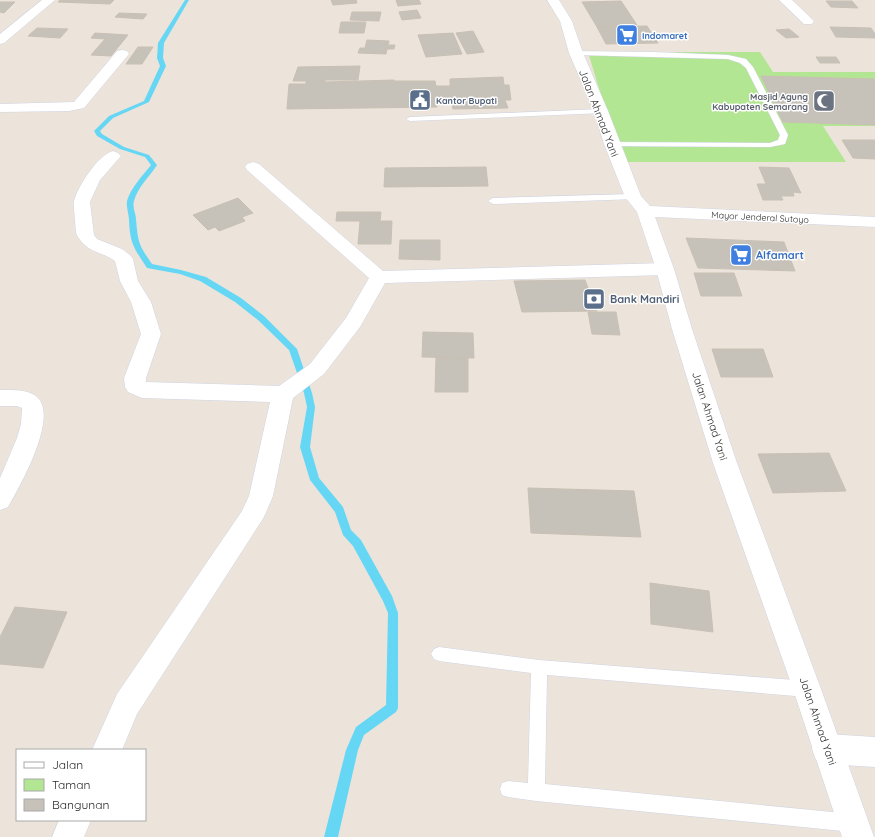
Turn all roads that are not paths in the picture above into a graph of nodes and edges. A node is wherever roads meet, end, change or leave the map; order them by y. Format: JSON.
{"nodes":[{"id":1,"x":49,"y":0,"type":"edge"},
{"id":2,"x":553,"y":0,"type":"edge"},
{"id":3,"x":785,"y":0,"type":"edge"},
{"id":4,"x":808,"y":21,"type":"dead end"},
{"id":5,"x":0,"y":40,"type":"edge"},
{"id":6,"x":576,"y":53,"type":"junction"},
{"id":7,"x":122,"y":54,"type":"dead end"},
{"id":8,"x":0,"y":108,"type":"edge"},
{"id":9,"x":601,"y":111,"type":"junction"},
{"id":10,"x":410,"y":119,"type":"dead end"},
{"id":11,"x":612,"y":144,"type":"junction"},
{"id":12,"x":113,"y":156,"type":"dead end"},
{"id":13,"x":252,"y":167,"type":"dead end"},
{"id":14,"x":494,"y":201,"type":"dead end"},
{"id":15,"x":638,"y":204,"type":"junction"},
{"id":16,"x":875,"y":222,"type":"edge"},
{"id":17,"x":665,"y":269,"type":"junction"},
{"id":18,"x":379,"y":277,"type":"junction"},
{"id":19,"x":283,"y":394,"type":"junction"},
{"id":20,"x":0,"y":398,"type":"edge"},
{"id":21,"x":0,"y":500,"type":"edge"},
{"id":22,"x":439,"y":654,"type":"dead end"},
{"id":23,"x":539,"y":666,"type":"junction"},
{"id":24,"x":807,"y":689,"type":"junction"},
{"id":25,"x":107,"y":749,"type":"edge"},
{"id":26,"x":827,"y":749,"type":"junction"},
{"id":27,"x":866,"y":751,"type":"edge"},
{"id":28,"x":508,"y":789,"type":"dead end"},
{"id":29,"x":536,"y":792,"type":"junction"},
{"id":30,"x":76,"y":821,"type":"edge"},
{"id":31,"x":857,"y":830,"type":"edge"},
{"id":32,"x":68,"y":837,"type":"edge"}],
"edges":[{"from":1,"to":5,"type":"street"},
{"from":2,"to":6,"type":"street","name":"Jalan Ahmad Yani"},
{"from":3,"to":4,"type":"street"},
{"from":6,"to":9,"type":"street","name":"Jalan Ahmad Yani"},
{"from":6,"to":11,"type":"lane"},
{"from":7,"to":8,"type":"street"},
{"from":9,"to":10,"type":"lane"},
{"from":9,"to":11,"type":"street","name":"Jalan Ahmad Yani"},
{"from":11,"to":15,"type":"street","name":"Jalan Ahmad Yani"},
{"from":12,"to":19,"type":"street"},
{"from":13,"to":18,"type":"street"},
{"from":14,"to":15,"type":"lane"},
{"from":15,"to":16,"type":"street","name":"Mayor Jenderal Sutoyo"},
{"from":15,"to":17,"type":"street","name":"Jalan Ahmad Yani"},
{"from":17,"to":18,"type":"street"},
{"from":17,"to":24,"type":"street","name":"Jalan Ahmad Yani"},
{"from":18,"to":19,"type":"street"},
{"from":19,"to":25,"type":"street"},
{"from":20,"to":21,"type":"street"},
{"from":22,"to":23,"type":"lane"},
{"from":23,"to":24,"type":"lane"},
{"from":23,"to":29,"type":"lane"},
{"from":24,"to":26,"type":"street","name":"Jalan Ahmad Yani"},
{"from":26,"to":27,"type":"street"},
{"from":26,"to":31,"type":"street","name":"Jalan Ahmad Yani"},
{"from":28,"to":29,"type":"lane"},
{"from":29,"to":31,"type":"lane"},
{"from":30,"to":32,"type":"street"}]}
